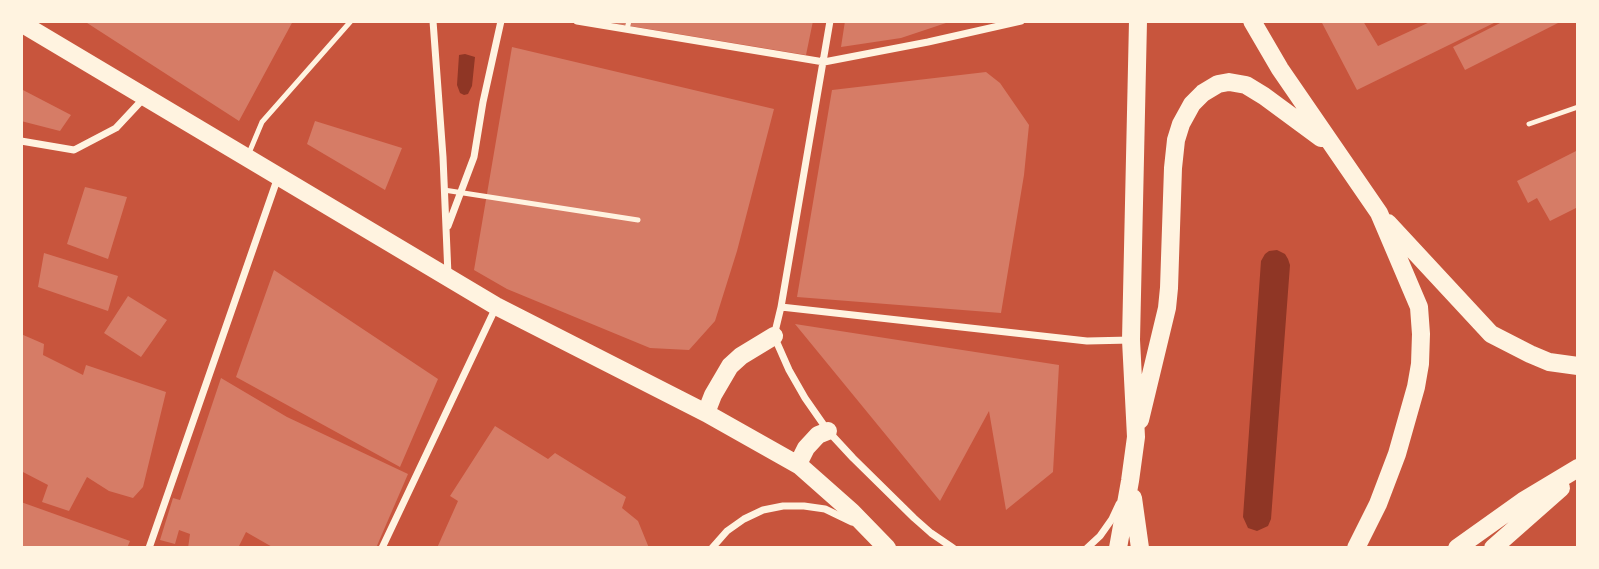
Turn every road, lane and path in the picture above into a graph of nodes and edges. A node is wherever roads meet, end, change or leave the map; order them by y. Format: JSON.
{"nodes":[{"id":1,"x":351,"y":21,"type":"edge"},
{"id":2,"x":433,"y":21,"type":"edge"},
{"id":3,"x":501,"y":21,"type":"edge"},
{"id":4,"x":577,"y":21,"type":"edge"},
{"id":5,"x":830,"y":21,"type":"edge"},
{"id":6,"x":1016,"y":21,"type":"edge"},
{"id":7,"x":1021,"y":21,"type":"edge"},
{"id":8,"x":1138,"y":21,"type":"edge"},
{"id":9,"x":1252,"y":21,"type":"edge"},
{"id":10,"x":21,"y":23,"type":"edge"},
{"id":11,"x":628,"y":25,"type":"edge"},
{"id":12,"x":824,"y":62,"type":"junction"},
{"id":13,"x":144,"y":97,"type":"junction"},
{"id":14,"x":1578,"y":107,"type":"edge"},
{"id":15,"x":1529,"y":124,"type":"dead end"},
{"id":16,"x":21,"y":141,"type":"edge"},
{"id":17,"x":1332,"y":146,"type":"junction"},
{"id":18,"x":247,"y":158,"type":"junction"},
{"id":19,"x":278,"y":176,"type":"junction"},
{"id":20,"x":444,"y":190,"type":"junction"},
{"id":21,"x":460,"y":192,"type":"junction"},
{"id":22,"x":1379,"y":213,"type":"junction"},
{"id":23,"x":638,"y":220,"type":"dead end"},
{"id":24,"x":446,"y":232,"type":"junction"},
{"id":25,"x":448,"y":278,"type":"junction"},
{"id":26,"x":496,"y":306,"type":"junction"},
{"id":27,"x":781,"y":307,"type":"junction"},
{"id":28,"x":774,"y":336,"type":"junction"},
{"id":29,"x":1130,"y":340,"type":"junction"},
{"id":30,"x":1578,"y":366,"type":"edge"},
{"id":31,"x":706,"y":413,"type":"junction"},
{"id":32,"x":828,"y":431,"type":"junction"},
{"id":33,"x":1136,"y":438,"type":"junction"},
{"id":34,"x":800,"y":466,"type":"junction"},
{"id":35,"x":1578,"y":470,"type":"edge"},
{"id":36,"x":1130,"y":481,"type":"junction"},
{"id":37,"x":149,"y":548,"type":"edge"},
{"id":38,"x":382,"y":548,"type":"edge"},
{"id":39,"x":712,"y":548,"type":"edge"},
{"id":40,"x":886,"y":548,"type":"edge"},
{"id":41,"x":953,"y":548,"type":"edge"},
{"id":42,"x":1087,"y":548,"type":"edge"},
{"id":43,"x":1118,"y":548,"type":"edge"},
{"id":44,"x":1140,"y":548,"type":"edge"},
{"id":45,"x":1356,"y":548,"type":"edge"},
{"id":46,"x":1457,"y":548,"type":"edge"},
{"id":47,"x":1493,"y":548,"type":"edge"}],
"edges":[{"from":1,"to":18,"type":"lane"},
{"from":2,"to":20,"type":"street"},
{"from":3,"to":21,"type":"street"},
{"from":4,"to":11,"type":"street"},
{"from":5,"to":12,"type":"street"},
{"from":6,"to":7,"type":"street"},
{"from":6,"to":12,"type":"street"},
{"from":8,"to":29,"type":"main road"},
{"from":9,"to":17,"type":"main road"},
{"from":10,"to":13,"type":"main road"},
{"from":11,"to":12,"type":"street"},
{"from":12,"to":27,"type":"street"},
{"from":13,"to":16,"type":"street"},
{"from":13,"to":18,"type":"main road"},
{"from":14,"to":15,"type":"lane"},
{"from":17,"to":22,"type":"main road"},
{"from":17,"to":33,"type":"main road"},
{"from":18,"to":19,"type":"main road"},
{"from":19,"to":25,"type":"main road"},
{"from":19,"to":37,"type":"street"},
{"from":20,"to":21,"type":"lane"},
{"from":20,"to":24,"type":"street"},
{"from":21,"to":23,"type":"lane"},
{"from":21,"to":24,"type":"street"},
{"from":22,"to":30,"type":"main road"},
{"from":22,"to":45,"type":"main road"},
{"from":24,"to":25,"type":"street"},
{"from":25,"to":26,"type":"main road"},
{"from":26,"to":31,"type":"main road"},
{"from":26,"to":38,"type":"street"},
{"from":27,"to":28,"type":"street"},
{"from":27,"to":29,"type":"street"},
{"from":28,"to":31,"type":"main road"},
{"from":28,"to":32,"type":"street"},
{"from":29,"to":33,"type":"main road"},
{"from":31,"to":34,"type":"main road"},
{"from":32,"to":34,"type":"main road"},
{"from":32,"to":41,"type":"street"},
{"from":33,"to":36,"type":"main road"},
{"from":34,"to":40,"type":"main road"},
{"from":35,"to":46,"type":"main road"},
{"from":35,"to":47,"type":"main road"},
{"from":36,"to":42,"type":"street"},
{"from":36,"to":43,"type":"main road"},
{"from":36,"to":44,"type":"main road"},
{"from":39,"to":40,"type":"street"}]}
